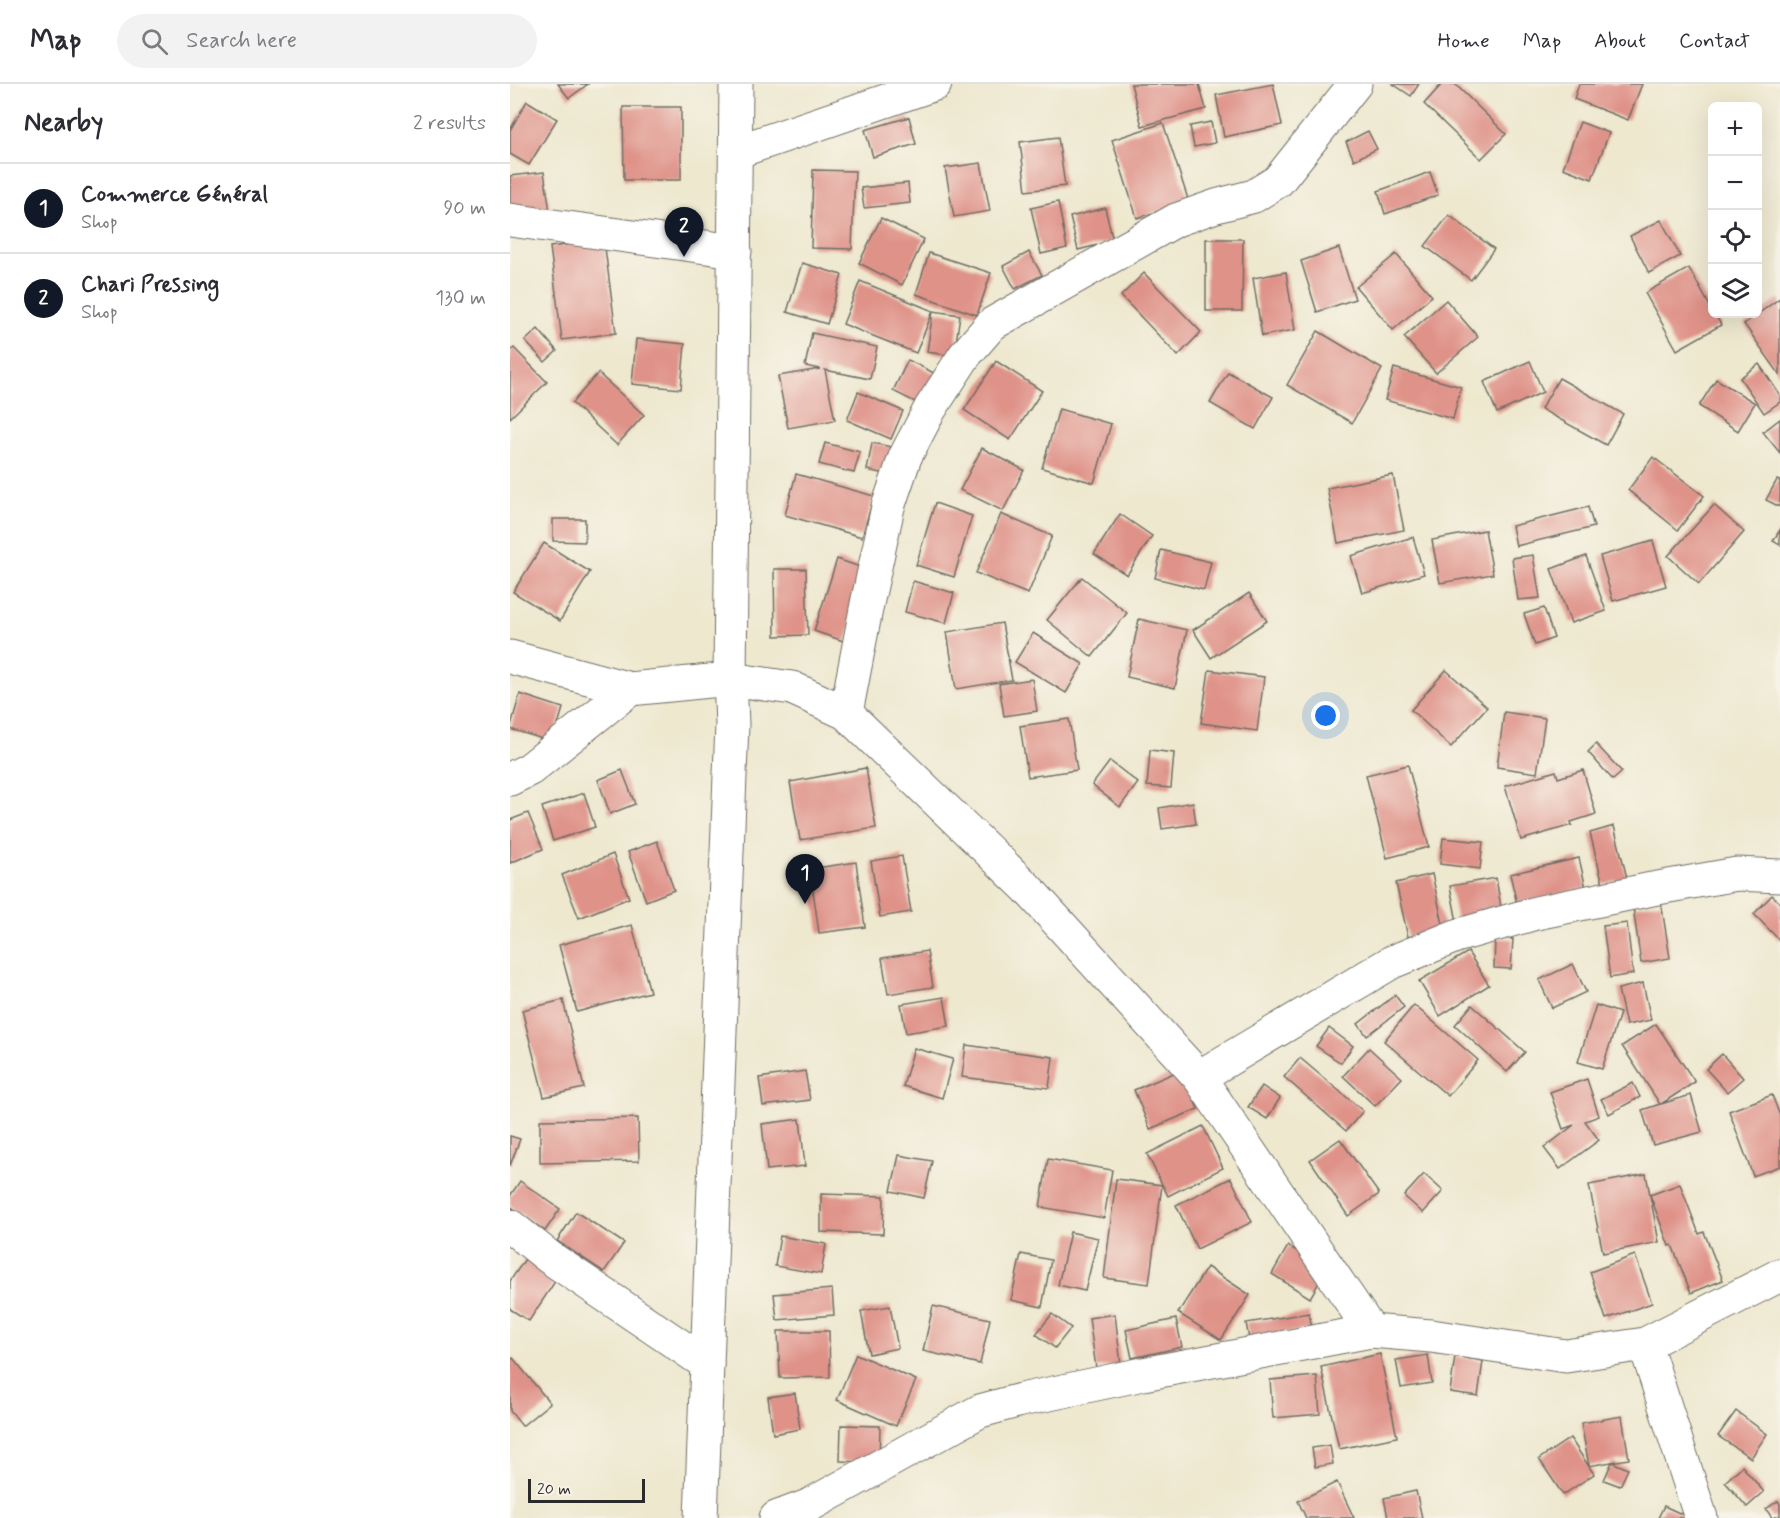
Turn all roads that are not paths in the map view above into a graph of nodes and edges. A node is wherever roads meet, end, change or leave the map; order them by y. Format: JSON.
{"nodes":[{"id":1,"x":736,"y":84,"type":"edge"},
{"id":2,"x":935,"y":84,"type":"edge"},
{"id":3,"x":1355,"y":84,"type":"edge"},
{"id":4,"x":736,"y":152,"type":"junction"},
{"id":5,"x":510,"y":220,"type":"edge"},
{"id":6,"x":735,"y":251,"type":"junction"},
{"id":7,"x":510,"y":657,"type":"edge"},
{"id":8,"x":730,"y":679,"type":"junction"},
{"id":9,"x":630,"y":689,"type":"junction"},
{"id":10,"x":846,"y":713,"type":"junction"},
{"id":11,"x":510,"y":779,"type":"edge"},
{"id":12,"x":1780,"y":876,"type":"edge"},
{"id":13,"x":1199,"y":1077,"type":"junction"},
{"id":14,"x":510,"y":1226,"type":"edge"},
{"id":15,"x":1780,"y":1275,"type":"edge"},
{"id":16,"x":1371,"y":1331,"type":"junction"},
{"id":17,"x":1645,"y":1344,"type":"junction"},
{"id":18,"x":707,"y":1364,"type":"junction"},
{"id":19,"x":811,"y":1512,"type":"edge"},
{"id":20,"x":701,"y":1518,"type":"edge"},
{"id":21,"x":776,"y":1518,"type":"edge"},
{"id":22,"x":1701,"y":1518,"type":"edge"}],
"edges":[{"from":1,"to":4,"type":"street"},
{"from":2,"to":4,"type":"street"},
{"from":3,"to":10,"type":"street"},
{"from":4,"to":6,"type":"street"},
{"from":5,"to":6,"type":"street"},
{"from":6,"to":8,"type":"street"},
{"from":7,"to":9,"type":"street"},
{"from":8,"to":9,"type":"street"},
{"from":8,"to":10,"type":"street"},
{"from":8,"to":18,"type":"street"},
{"from":9,"to":11,"type":"street"},
{"from":10,"to":13,"type":"street"},
{"from":12,"to":13,"type":"street"},
{"from":13,"to":16,"type":"street"},
{"from":14,"to":18,"type":"street"},
{"from":15,"to":17,"type":"street"},
{"from":16,"to":17,"type":"street"},
{"from":16,"to":19,"type":"street"},
{"from":17,"to":22,"type":"street"},
{"from":18,"to":20,"type":"street"},
{"from":19,"to":21,"type":"street"}]}
